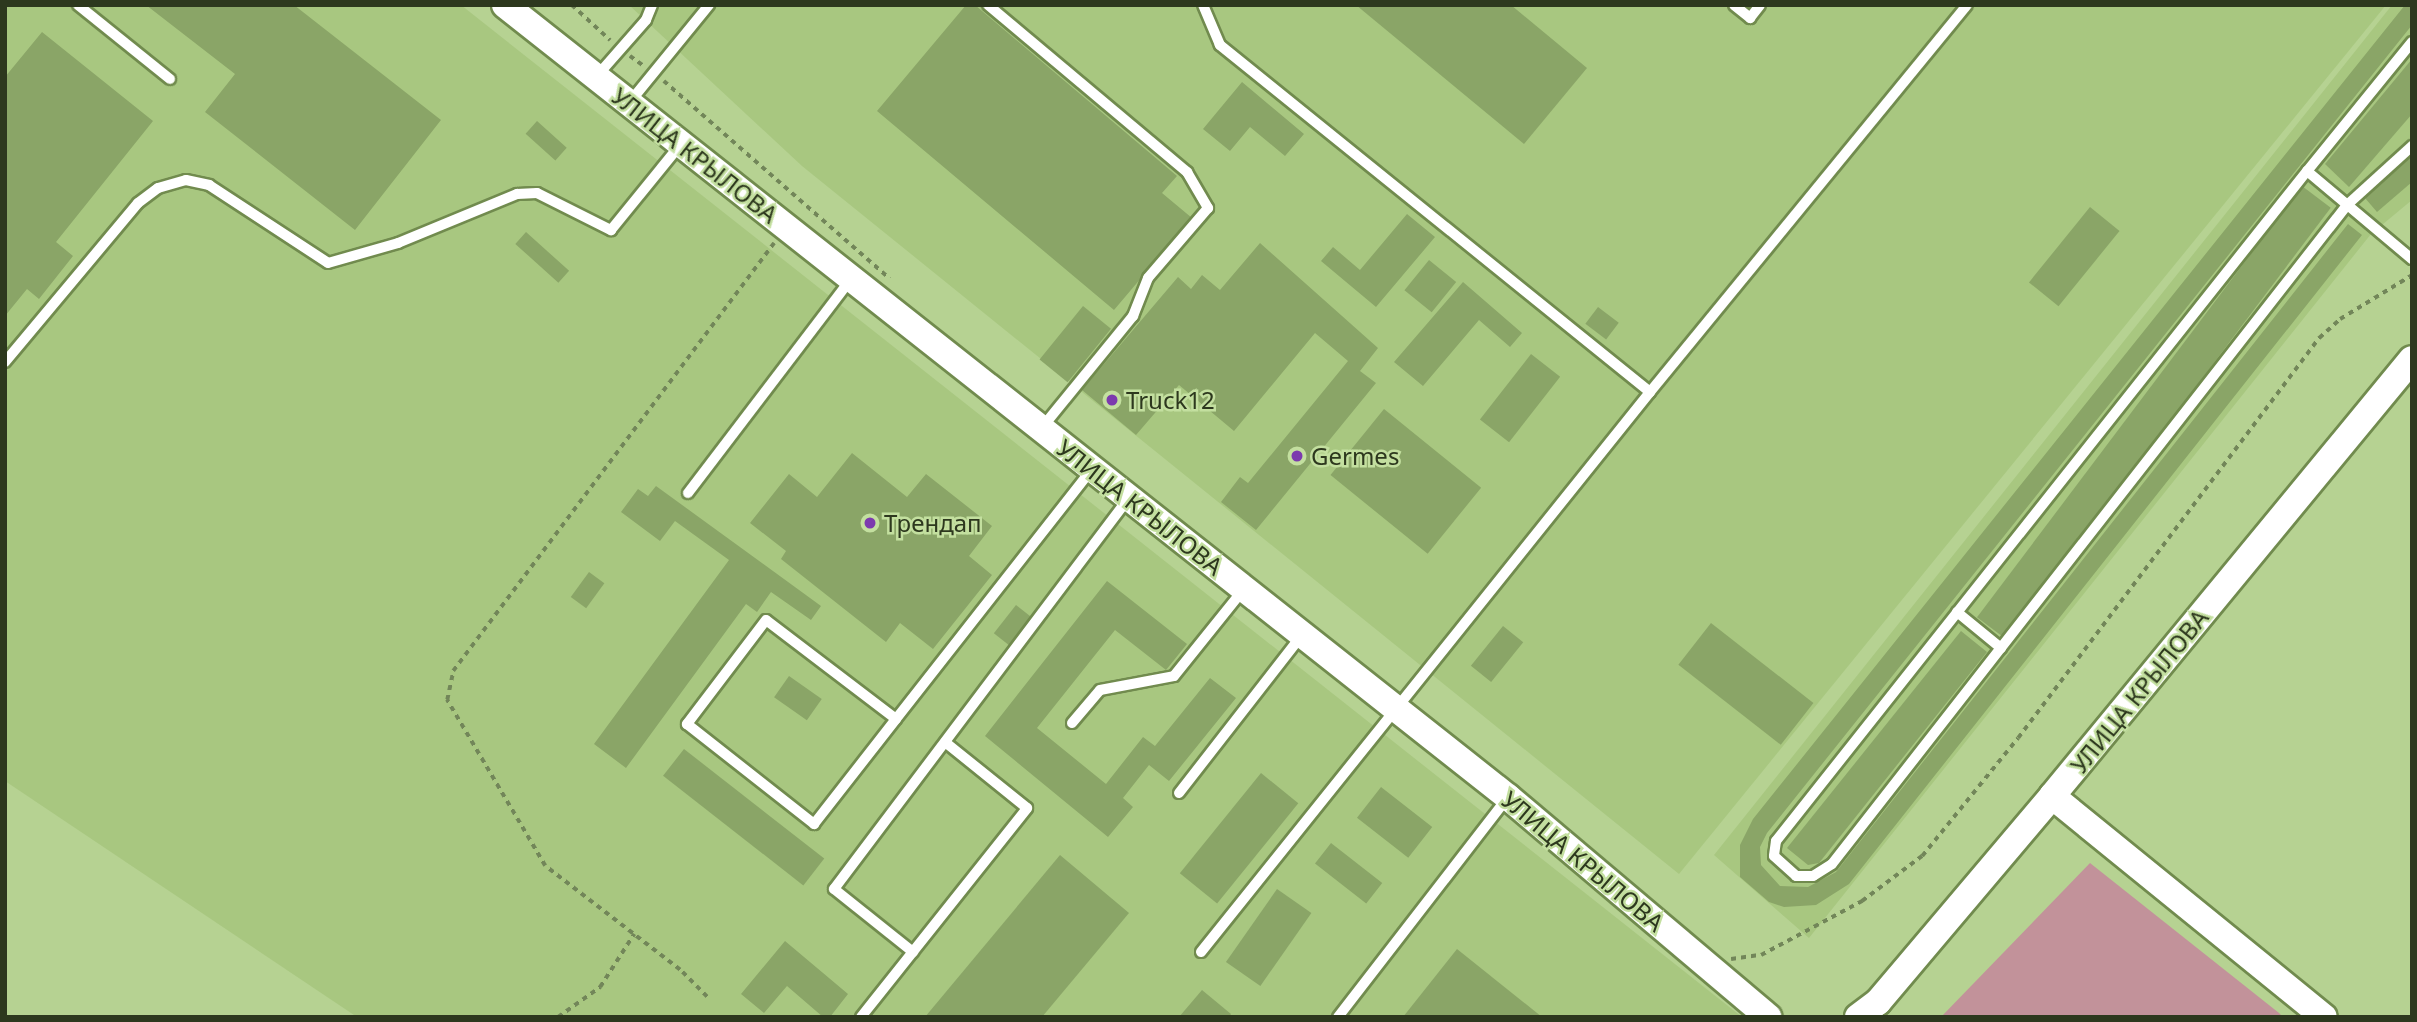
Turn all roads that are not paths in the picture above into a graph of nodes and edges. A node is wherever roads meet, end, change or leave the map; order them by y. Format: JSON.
{"nodes":[{"id":1,"x":78,"y":5,"type":"edge"},
{"id":2,"x":505,"y":5,"type":"edge"},
{"id":3,"x":652,"y":5,"type":"edge"},
{"id":4,"x":709,"y":5,"type":"edge"},
{"id":5,"x":988,"y":5,"type":"edge"},
{"id":6,"x":1203,"y":5,"type":"edge"},
{"id":7,"x":1734,"y":5,"type":"edge"},
{"id":8,"x":1760,"y":5,"type":"edge"},
{"id":9,"x":1967,"y":5,"type":"edge"},
{"id":10,"x":2412,"y":42,"type":"edge"},
{"id":11,"x":596,"y":77,"type":"junction"},
{"id":12,"x":170,"y":79,"type":"dead end"},
{"id":13,"x":629,"y":103,"type":"junction"},
{"id":14,"x":681,"y":144,"type":"junction"},
{"id":15,"x":2412,"y":146,"type":"edge"},
{"id":16,"x":2307,"y":171,"type":"junction"},
{"id":17,"x":2347,"y":205,"type":"junction"},
{"id":18,"x":2412,"y":259,"type":"edge"},
{"id":19,"x":851,"y":278,"type":"junction"},
{"id":20,"x":2412,"y":359,"type":"edge"},
{"id":21,"x":5,"y":362,"type":"edge"},
{"id":22,"x":1650,"y":392,"type":"junction"},
{"id":23,"x":1041,"y":429,"type":"junction"},
{"id":24,"x":1092,"y":469,"type":"junction"},
{"id":25,"x":688,"y":493,"type":"dead end"},
{"id":26,"x":1129,"y":498,"type":"junction"},
{"id":27,"x":1244,"y":589,"type":"junction"},
{"id":28,"x":1957,"y":612,"type":"junction"},
{"id":29,"x":1302,"y":635,"type":"junction"},
{"id":30,"x":2001,"y":649,"type":"junction"},
{"id":31,"x":1395,"y":708,"type":"junction"},
{"id":32,"x":896,"y":719,"type":"junction"},
{"id":33,"x":1072,"y":723,"type":"dead end"},
{"id":34,"x":945,"y":742,"type":"junction"},
{"id":35,"x":1179,"y":793,"type":"dead end"},
{"id":36,"x":2052,"y":796,"type":"junction"},
{"id":37,"x":1508,"y":797,"type":"junction"},
{"id":38,"x":913,"y":952,"type":"junction"},
{"id":39,"x":1201,"y":952,"type":"dead end"},
{"id":40,"x":862,"y":1017,"type":"edge"},
{"id":41,"x":1338,"y":1017,"type":"edge"},
{"id":42,"x":1768,"y":1017,"type":"edge"},
{"id":43,"x":1858,"y":1017,"type":"edge"},
{"id":44,"x":2324,"y":1017,"type":"edge"}],
"edges":[{"from":1,"to":12,"type":"lane"},
{"from":2,"to":11,"type":"street","name":"УЛИЦА КРЫЛОВА"},
{"from":3,"to":11,"type":"lane"},
{"from":4,"to":13,"type":"lane"},
{"from":5,"to":23,"type":"lane"},
{"from":6,"to":22,"type":"lane"},
{"from":7,"to":8,"type":"lane"},
{"from":9,"to":22,"type":"lane"},
{"from":10,"to":16,"type":"lane"},
{"from":11,"to":13,"type":"street","name":"УЛИЦА КРЫЛОВА"},
{"from":13,"to":14,"type":"street","name":"УЛИЦА КРЫЛОВА"},
{"from":14,"to":19,"type":"street","name":"УЛИЦА КРЫЛОВА"},
{"from":14,"to":21,"type":"lane"},
{"from":15,"to":17,"type":"lane"},
{"from":16,"to":17,"type":"lane"},
{"from":16,"to":28,"type":"lane"},
{"from":17,"to":18,"type":"lane"},
{"from":17,"to":30,"type":"lane"},
{"from":19,"to":23,"type":"street","name":"УЛИЦА КРЫЛОВА"},
{"from":19,"to":25,"type":"lane"},
{"from":20,"to":36,"type":"street","name":"УЛИЦА КРЫЛОВА"},
{"from":22,"to":31,"type":"lane"},
{"from":23,"to":24,"type":"street","name":"УЛИЦА КРЫЛОВА"},
{"from":24,"to":26,"type":"street","name":"УЛИЦА КРЫЛОВА"},
{"from":24,"to":32,"type":"lane"},
{"from":26,"to":27,"type":"street","name":"УЛИЦА КРЫЛОВА"},
{"from":26,"to":34,"type":"lane"},
{"from":27,"to":29,"type":"street","name":"УЛИЦА КРЫЛОВА"},
{"from":27,"to":33,"type":"lane"},
{"from":28,"to":30,"type":"lane"},
{"from":28,"to":30,"type":"lane"},
{"from":29,"to":31,"type":"street","name":"УЛИЦА КРЫЛОВА"},
{"from":29,"to":35,"type":"lane"},
{"from":31,"to":37,"type":"street","name":"УЛИЦА КРЫЛОВА"},
{"from":31,"to":39,"type":"lane"},
{"from":32,"to":32,"type":"lane"},
{"from":34,"to":38,"type":"lane"},
{"from":34,"to":38,"type":"lane"},
{"from":36,"to":43,"type":"street","name":"УЛИЦА КРЫЛОВА"},
{"from":36,"to":44,"type":"street"},
{"from":37,"to":41,"type":"lane"},
{"from":37,"to":42,"type":"street","name":"УЛИЦА КРЫЛОВА"},
{"from":38,"to":40,"type":"lane"}]}
